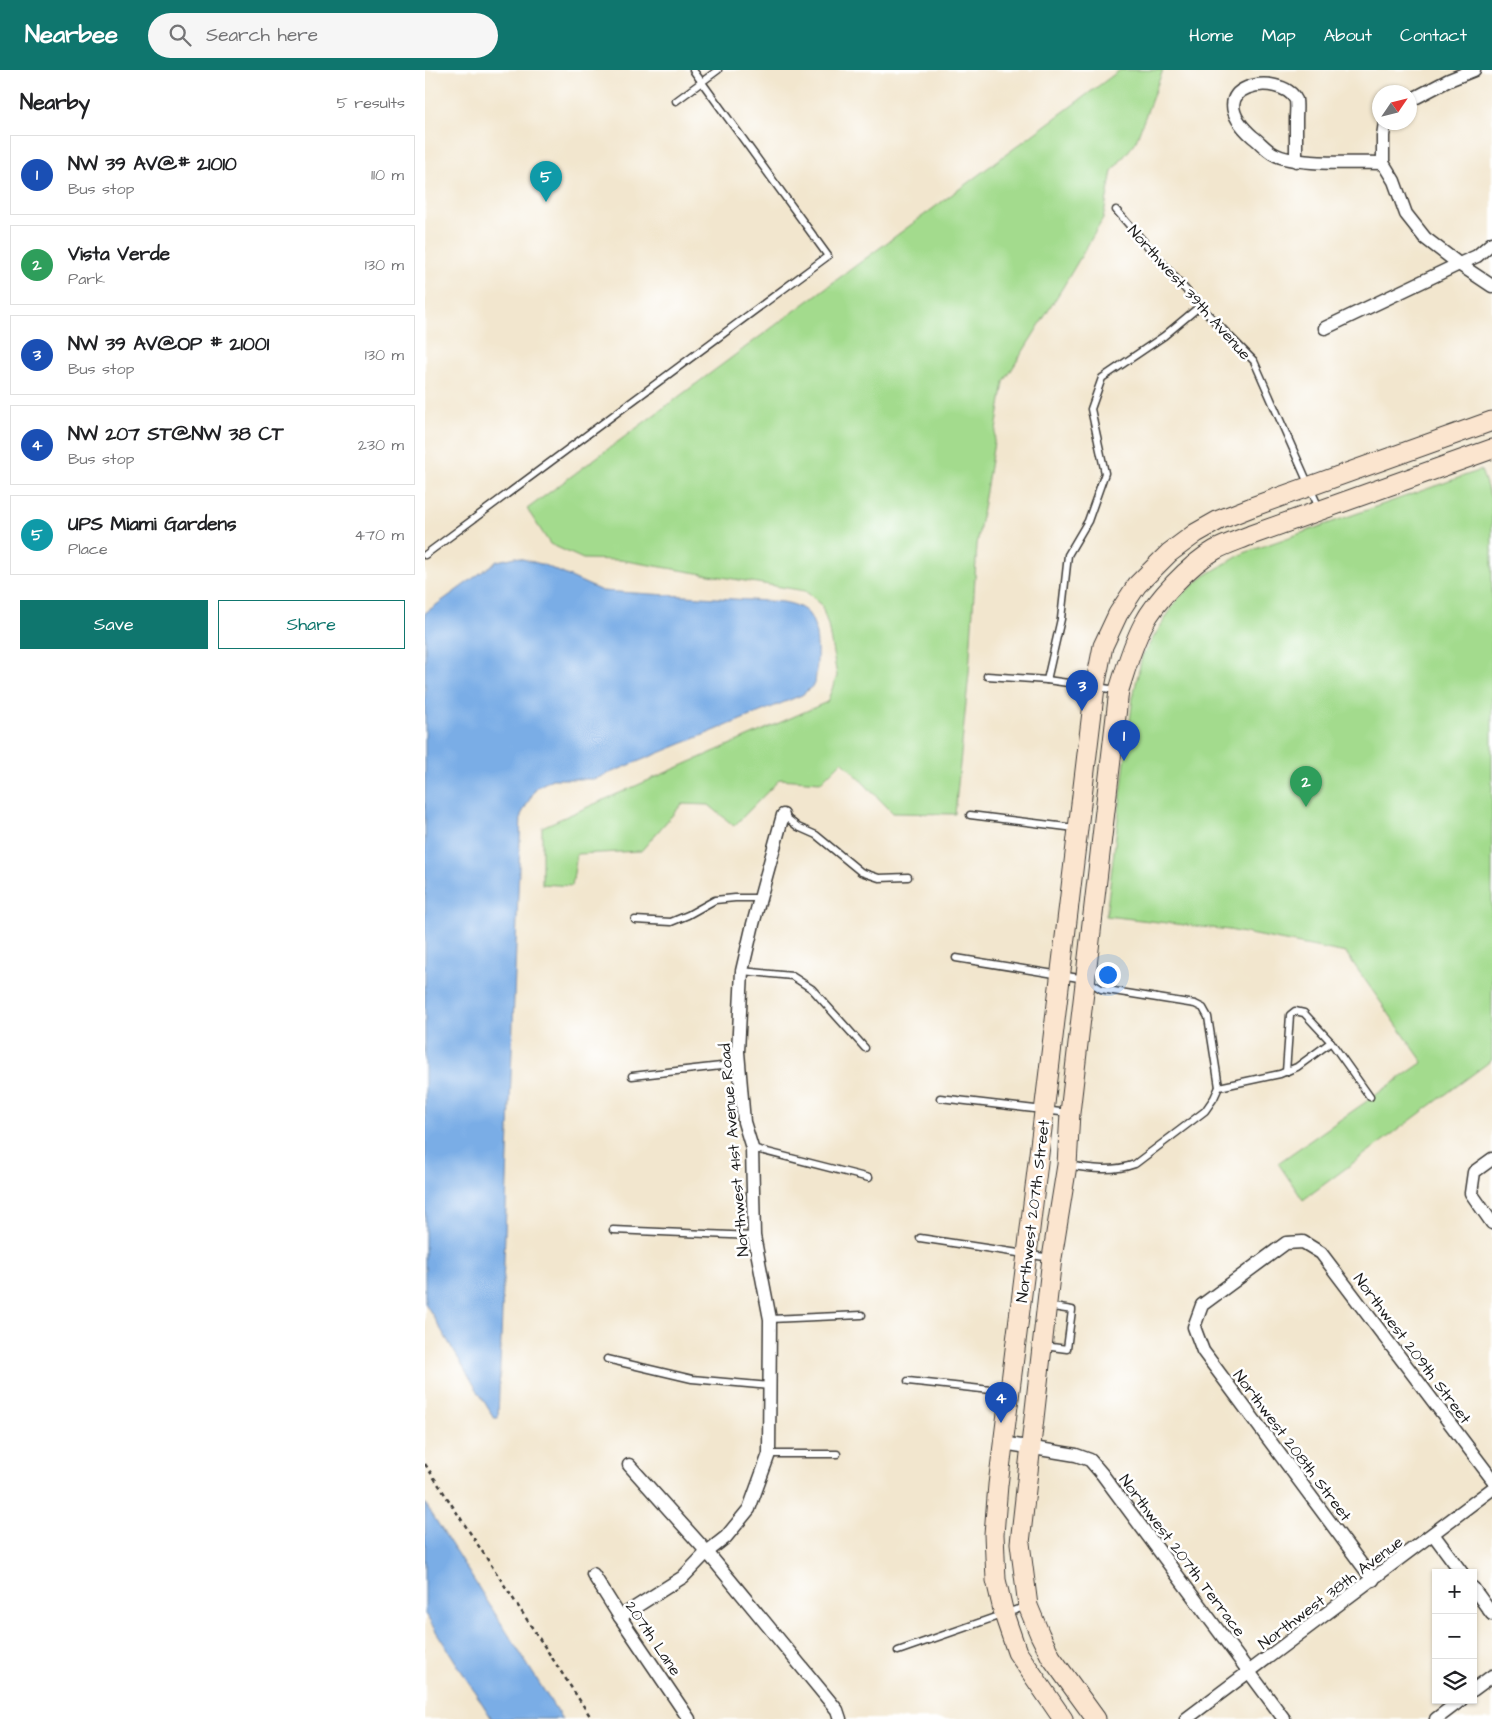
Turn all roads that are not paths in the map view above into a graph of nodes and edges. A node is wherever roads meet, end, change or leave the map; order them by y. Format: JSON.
{"nodes":[{"id":1,"x":693,"y":70,"type":"edge"},
{"id":2,"x":718,"y":70,"type":"edge"},
{"id":3,"x":1474,"y":70,"type":"edge"},
{"id":4,"x":1447,"y":75,"type":"edge"},
{"id":5,"x":701,"y":82,"type":"junction"},
{"id":6,"x":1417,"y":96,"type":"edge"},
{"id":7,"x":676,"y":101,"type":"dead end"},
{"id":8,"x":1384,"y":130,"type":"edge"},
{"id":9,"x":1296,"y":161,"type":"junction"},
{"id":10,"x":1383,"y":163,"type":"junction"},
{"id":11,"x":1115,"y":210,"type":"dead end"},
{"id":12,"x":1492,"y":242,"type":"edge"},
{"id":13,"x":1459,"y":264,"type":"junction"},
{"id":14,"x":1492,"y":286,"type":"edge"},
{"id":15,"x":1200,"y":306,"type":"junction"},
{"id":16,"x":1325,"y":328,"type":"dead end"},
{"id":17,"x":1489,"y":422,"type":"edge"},
{"id":18,"x":1492,"y":448,"type":"edge"},
{"id":19,"x":1310,"y":487,"type":"junction"},
{"id":20,"x":1321,"y":511,"type":"junction"},
{"id":21,"x":425,"y":555,"type":"edge"},
{"id":22,"x":987,"y":676,"type":"dead end"},
{"id":23,"x":1047,"y":680,"type":"junction"},
{"id":24,"x":1095,"y":687,"type":"junction"},
{"id":25,"x":1119,"y":690,"type":"junction"},
{"id":26,"x":783,"y":815,"type":"joint"},
{"id":27,"x":970,"y":815,"type":"dead end"},
{"id":28,"x":1077,"y":829,"type":"junction"},
{"id":29,"x":908,"y":877,"type":"dead end"},
{"id":30,"x":760,"y":898,"type":"junction"},
{"id":31,"x":635,"y":920,"type":"dead end"},
{"id":32,"x":956,"y":958,"type":"dead end"},
{"id":33,"x":742,"y":971,"type":"junction"},
{"id":34,"x":1059,"y":974,"type":"junction"},
{"id":35,"x":1085,"y":979,"type":"junction"},
{"id":36,"x":1331,"y":1042,"type":"junction"},
{"id":37,"x":865,"y":1048,"type":"dead end"},
{"id":38,"x":739,"y":1064,"type":"junction"},
{"id":39,"x":1285,"y":1072,"type":"junction"},
{"id":40,"x":632,"y":1076,"type":"dead end"},
{"id":41,"x":1219,"y":1087,"type":"junction"},
{"id":42,"x":1370,"y":1097,"type":"dead end"},
{"id":43,"x":940,"y":1098,"type":"dead end"},
{"id":44,"x":1043,"y":1110,"type":"junction"},
{"id":45,"x":1070,"y":1113,"type":"junction"},
{"id":46,"x":752,"y":1148,"type":"junction"},
{"id":47,"x":1492,"y":1159,"type":"edge"},
{"id":48,"x":1067,"y":1164,"type":"junction"},
{"id":49,"x":869,"y":1178,"type":"dead end"},
{"id":50,"x":1492,"y":1223,"type":"edge"},
{"id":51,"x":613,"y":1230,"type":"dead end"},
{"id":52,"x":754,"y":1236,"type":"junction"},
{"id":53,"x":920,"y":1238,"type":"dead end"},
{"id":54,"x":1303,"y":1242,"type":"joint"},
{"id":55,"x":1027,"y":1254,"type":"junction"},
{"id":56,"x":1052,"y":1258,"type":"junction"},
{"id":57,"x":1047,"y":1306,"type":"junction"},
{"id":58,"x":862,"y":1315,"type":"dead end"},
{"id":59,"x":770,"y":1319,"type":"junction"},
{"id":60,"x":1043,"y":1346,"type":"junction"},
{"id":61,"x":607,"y":1359,"type":"dead end"},
{"id":62,"x":907,"y":1381,"type":"dead end"},
{"id":63,"x":770,"y":1386,"type":"junction"},
{"id":64,"x":1010,"y":1392,"type":"junction"},
{"id":65,"x":1003,"y":1443,"type":"junction"},
{"id":66,"x":1031,"y":1447,"type":"junction"},
{"id":67,"x":769,"y":1454,"type":"junction"},
{"id":68,"x":837,"y":1454,"type":"dead end"},
{"id":69,"x":629,"y":1465,"type":"dead end"},
{"id":70,"x":1492,"y":1479,"type":"edge"},
{"id":71,"x":1492,"y":1489,"type":"edge"},
{"id":72,"x":1433,"y":1534,"type":"junction"},
{"id":73,"x":707,"y":1552,"type":"junction"},
{"id":74,"x":1459,"y":1569,"type":"edge"},
{"id":75,"x":593,"y":1574,"type":"dead end"},
{"id":76,"x":1373,"y":1580,"type":"junction"},
{"id":77,"x":1477,"y":1593,"type":"edge"},
{"id":78,"x":1028,"y":1606,"type":"junction"},
{"id":79,"x":1004,"y":1614,"type":"junction"},
{"id":80,"x":1492,"y":1614,"type":"edge"},
{"id":81,"x":620,"y":1617,"type":"junction"},
{"id":82,"x":898,"y":1651,"type":"dead end"},
{"id":83,"x":1249,"y":1672,"type":"junction"},
{"id":84,"x":1492,"y":1676,"type":"edge"},
{"id":85,"x":1477,"y":1687,"type":"edge"},
{"id":86,"x":1456,"y":1704,"type":"edge"},
{"id":87,"x":689,"y":1719,"type":"edge"},
{"id":88,"x":840,"y":1719,"type":"edge"},
{"id":89,"x":1063,"y":1719,"type":"edge"},
{"id":90,"x":1096,"y":1719,"type":"edge"},
{"id":91,"x":1186,"y":1719,"type":"edge"},
{"id":92,"x":1284,"y":1719,"type":"edge"},
{"id":93,"x":1436,"y":1719,"type":"edge"}],
"edges":[{"from":1,"to":5,"type":"lane"},
{"from":2,"to":5,"type":"lane"},
{"from":3,"to":4,"type":"street"},
{"from":4,"to":6,"type":"street"},
{"from":5,"to":7,"type":"lane"},
{"from":5,"to":21,"type":"lane"},
{"from":8,"to":10,"type":"street"},
{"from":9,"to":9,"type":"street"},
{"from":9,"to":10,"type":"street"},
{"from":10,"to":13,"type":"street"},
{"from":11,"to":15,"type":"lane","name":"Northwest 39th Avenue"},
{"from":12,"to":13,"type":"street"},
{"from":13,"to":14,"type":"street"},
{"from":13,"to":16,"type":"street"},
{"from":15,"to":19,"type":"lane","name":"Northwest 39th Avenue"},
{"from":15,"to":23,"type":"lane"},
{"from":17,"to":18,"type":"street"},
{"from":17,"to":19,"type":"street"},
{"from":18,"to":20,"type":"street"},
{"from":19,"to":20,"type":"lane","name":"Northwest 39th Avenue"},
{"from":19,"to":24,"type":"street"},
{"from":20,"to":25,"type":"street"},
{"from":22,"to":23,"type":"lane"},
{"from":23,"to":24,"type":"lane"},
{"from":24,"to":25,"type":"lane"},
{"from":24,"to":28,"type":"street","name":"Northwest 207th Street"},
{"from":25,"to":35,"type":"street","name":"Northwest 207th Street"},
{"from":26,"to":29,"type":"lane","name":"Northwest 41st Avenue Road"},
{"from":26,"to":30,"type":"street","name":"Northwest 41st Avenue Road"},
{"from":27,"to":28,"type":"lane"},
{"from":28,"to":34,"type":"street","name":"Northwest 207th Street"},
{"from":30,"to":31,"type":"lane"},
{"from":30,"to":33,"type":"street","name":"Northwest 41st Avenue Road"},
{"from":32,"to":34,"type":"lane"},
{"from":33,"to":37,"type":"lane"},
{"from":33,"to":38,"type":"street","name":"Northwest 41st Avenue Road"},
{"from":34,"to":35,"type":"lane"},
{"from":34,"to":44,"type":"street","name":"Northwest 207th Street"},
{"from":35,"to":41,"type":"lane"},
{"from":35,"to":45,"type":"street","name":"Northwest 207th Street"},
{"from":36,"to":39,"type":"lane"},
{"from":36,"to":39,"type":"lane"},
{"from":36,"to":42,"type":"lane"},
{"from":38,"to":40,"type":"lane"},
{"from":38,"to":46,"type":"street","name":"Northwest 41st Avenue Road"},
{"from":39,"to":41,"type":"lane"},
{"from":41,"to":48,"type":"lane"},
{"from":43,"to":44,"type":"lane"},
{"from":44,"to":45,"type":"lane"},
{"from":44,"to":55,"type":"street","name":"Northwest 207th Street"},
{"from":45,"to":48,"type":"street","name":"Northwest 207th Street"},
{"from":46,"to":49,"type":"lane"},
{"from":46,"to":52,"type":"street","name":"Northwest 41st Avenue Road"},
{"from":47,"to":50,"type":"street"},
{"from":48,"to":56,"type":"street","name":"Northwest 207th Street"},
{"from":51,"to":52,"type":"lane"},
{"from":52,"to":59,"type":"street","name":"Northwest 41st Avenue Road"},
{"from":53,"to":55,"type":"lane"},
{"from":54,"to":70,"type":"street","name":"Northwest 209th Street"},
{"from":54,"to":76,"type":"street","name":"Northwest 208th Street"},
{"from":55,"to":56,"type":"lane"},
{"from":55,"to":64,"type":"street","name":"Northwest 207th Street"},
{"from":56,"to":57,"type":"street","name":"Northwest 207th Street"},
{"from":57,"to":60,"type":"street","name":"Northwest 207th Street"},
{"from":57,"to":60,"type":"lane"},
{"from":58,"to":59,"type":"lane"},
{"from":59,"to":63,"type":"street","name":"Northwest 41st Avenue Road"},
{"from":60,"to":66,"type":"street","name":"Northwest 207th Street"},
{"from":61,"to":63,"type":"lane"},
{"from":62,"to":64,"type":"lane"},
{"from":63,"to":67,"type":"street","name":"Northwest 41st Avenue Road"},
{"from":64,"to":65,"type":"street","name":"Northwest 207th Street"},
{"from":65,"to":66,"type":"street"},
{"from":65,"to":79,"type":"street","name":"Northwest 207th Street"},
{"from":66,"to":78,"type":"street","name":"Northwest 207th Street"},
{"from":66,"to":83,"type":"street","name":"Northwest 207th Terrace"},
{"from":67,"to":68,"type":"lane"},
{"from":67,"to":73,"type":"street","name":"Northwest 41st Avenue Road"},
{"from":69,"to":73,"type":"street"},
{"from":71,"to":72,"type":"street","name":"Northwest 38th Avenue"},
{"from":72,"to":74,"type":"street"},
{"from":72,"to":76,"type":"street","name":"Northwest 38th Avenue"},
{"from":73,"to":81,"type":"street","name":"Northwest 41st Avenue Road"},
{"from":73,"to":88,"type":"street"},
{"from":75,"to":81,"type":"street","name":"207th Lane"},
{"from":76,"to":83,"type":"street","name":"Northwest 38th Avenue"},
{"from":77,"to":80,"type":"street"},
{"from":78,"to":79,"type":"lane"},
{"from":78,"to":90,"type":"street","name":"Northwest 207th Street"},
{"from":79,"to":82,"type":"lane"},
{"from":79,"to":89,"type":"street","name":"Northwest 207th Street"},
{"from":81,"to":87,"type":"street","name":"207th Lane"},
{"from":83,"to":91,"type":"street","name":"Northwest 38th Avenue"},
{"from":83,"to":92,"type":"street","name":"Northwest 207th Terrace"},
{"from":84,"to":85,"type":"street"},
{"from":86,"to":93,"type":"street"}]}
